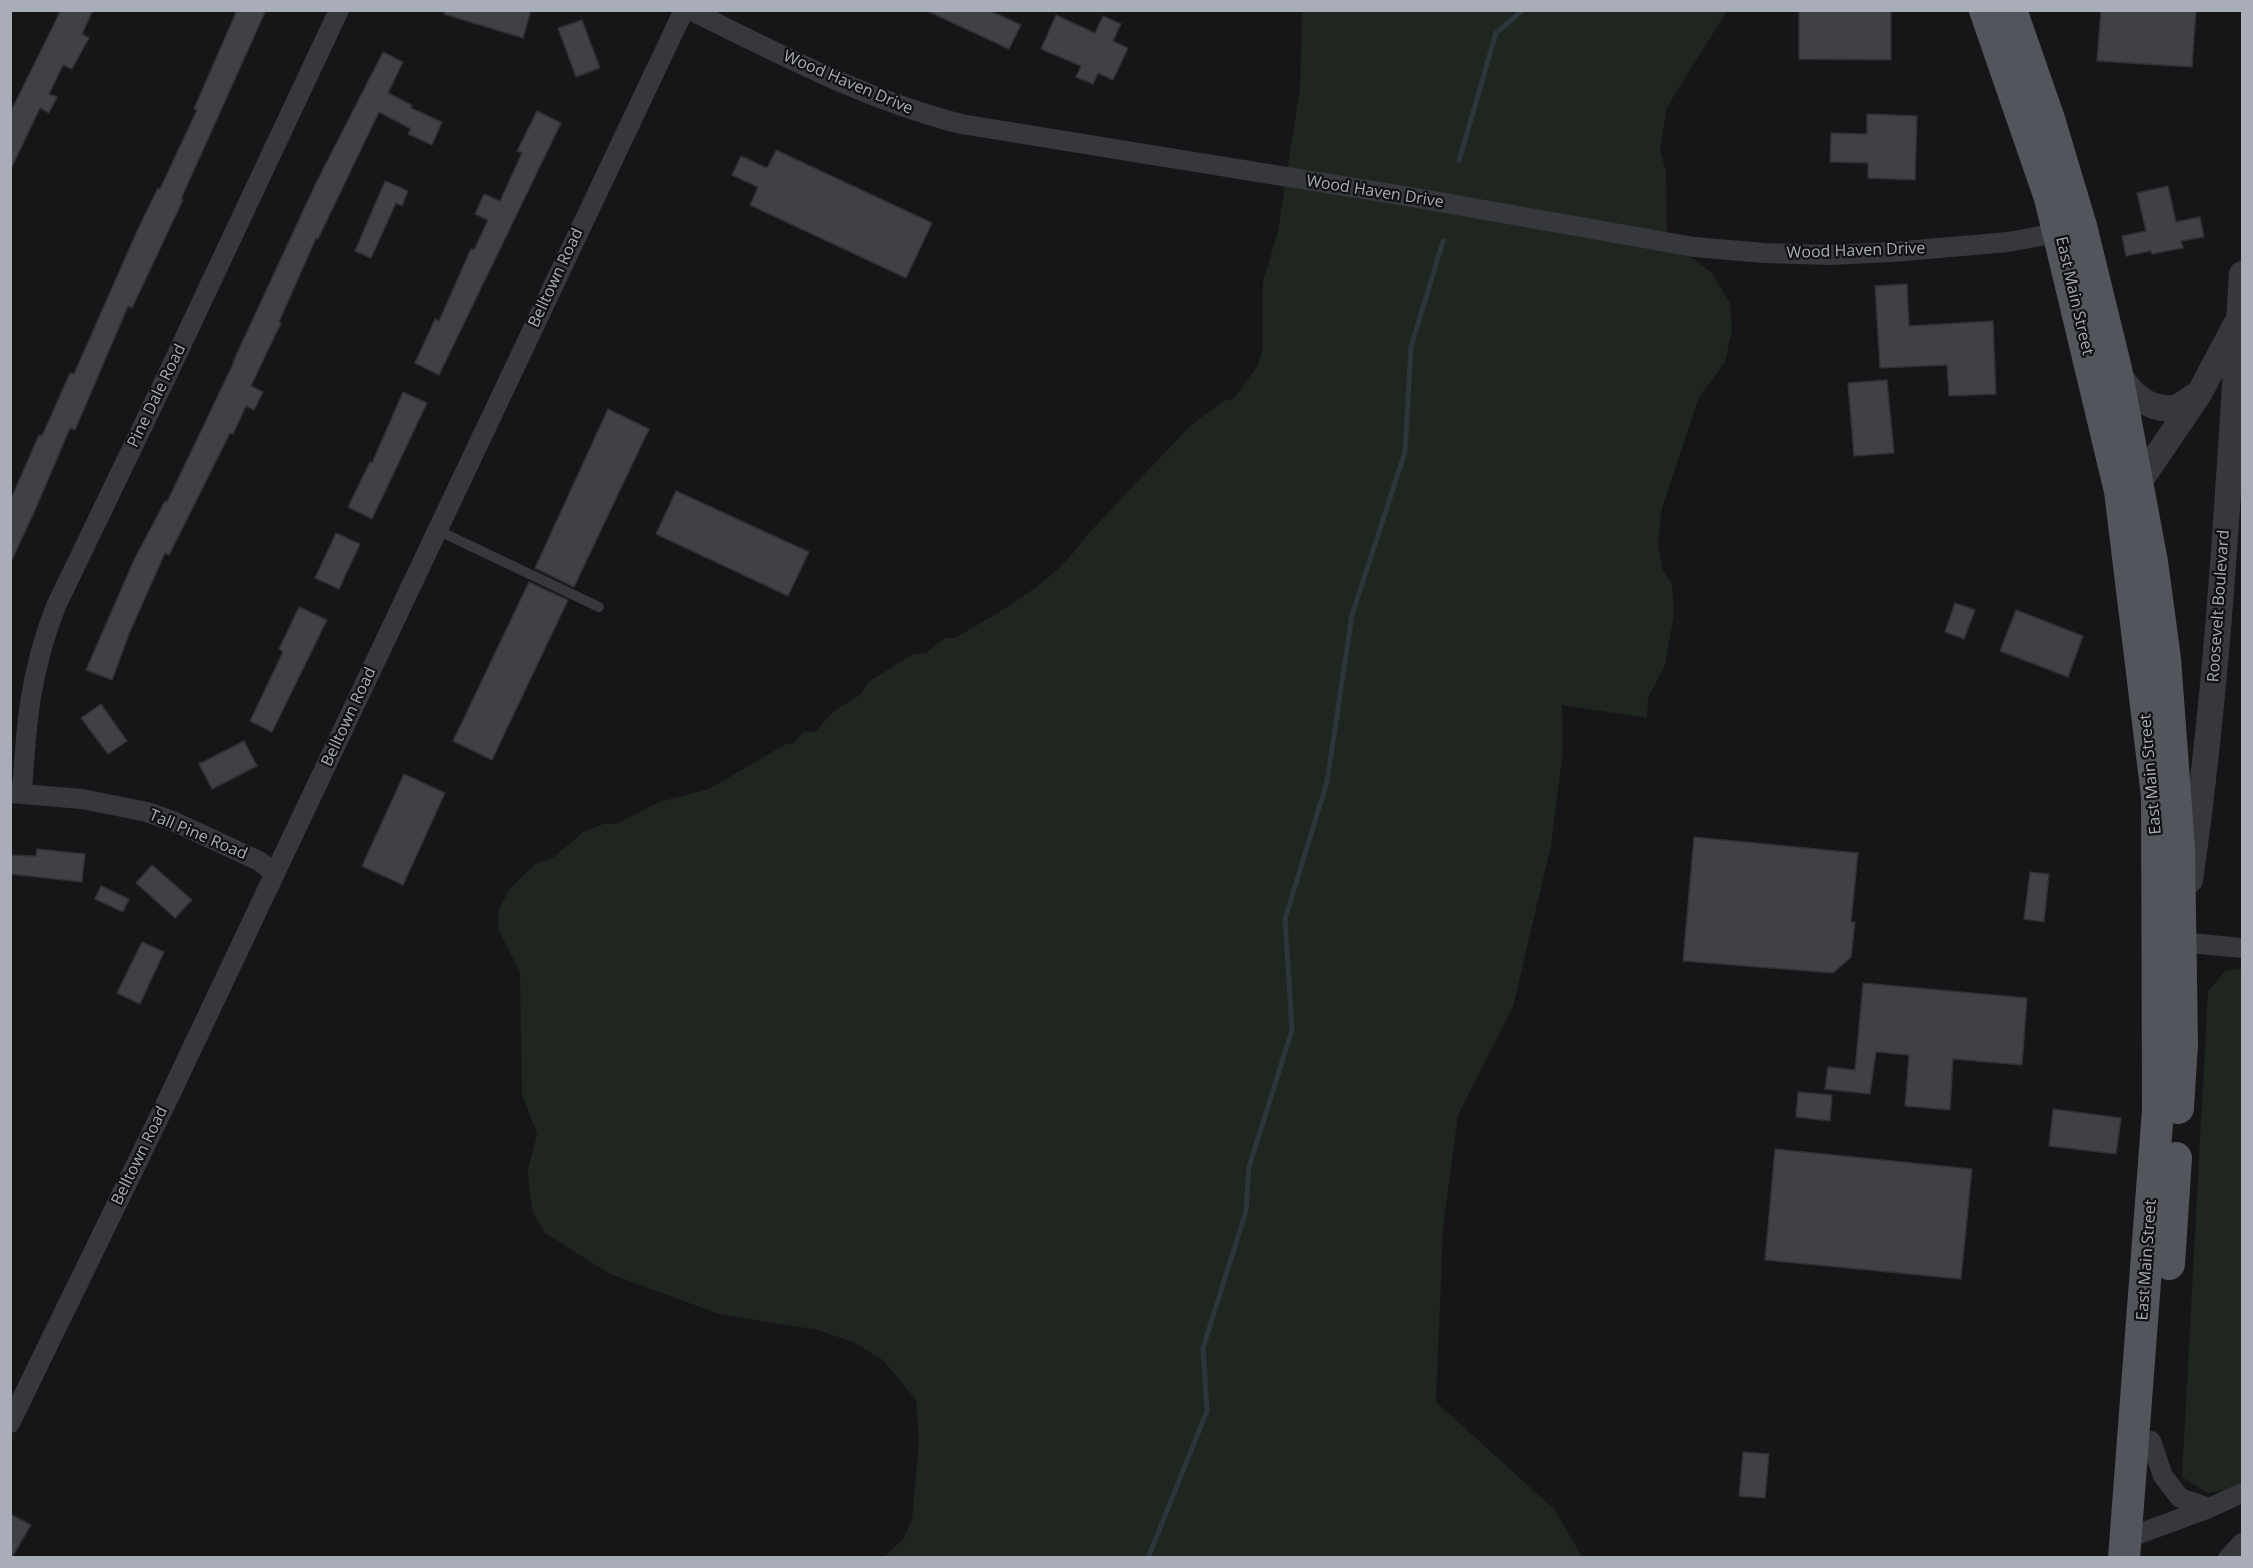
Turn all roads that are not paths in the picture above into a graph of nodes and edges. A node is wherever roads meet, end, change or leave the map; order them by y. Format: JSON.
{"nodes":[{"id":1,"x":339,"y":10,"type":"edge"},
{"id":2,"x":684,"y":10,"type":"edge"},
{"id":3,"x":690,"y":10,"type":"edge"},
{"id":4,"x":1985,"y":10,"type":"edge"},
{"id":5,"x":2011,"y":10,"type":"edge"},
{"id":6,"x":2070,"y":231,"type":"junction"},
{"id":7,"x":2242,"y":274,"type":"edge"},
{"id":8,"x":2240,"y":318,"type":"junction"},
{"id":9,"x":2116,"y":369,"type":"junction"},
{"id":10,"x":2199,"y":394,"type":"junction"},
{"id":11,"x":2138,"y":483,"type":"junction"},
{"id":12,"x":2122,"y":509,"type":"junction"},
{"id":13,"x":437,"y":530,"type":"junction"},
{"id":14,"x":599,"y":607,"type":"dead end"},
{"id":15,"x":16,"y":794,"type":"edge"},
{"id":16,"x":275,"y":873,"type":"junction"},
{"id":17,"x":2174,"y":940,"type":"junction"},
{"id":18,"x":2242,"y":948,"type":"edge"},
{"id":19,"x":10,"y":1423,"type":"edge"},
{"id":20,"x":2151,"y":1441,"type":"junction"},
{"id":21,"x":2242,"y":1493,"type":"edge"},
{"id":22,"x":2209,"y":1508,"type":"junction"},
{"id":23,"x":2242,"y":1543,"type":"edge"},
{"id":24,"x":2133,"y":1547,"type":"edge"},
{"id":25,"x":2228,"y":1557,"type":"edge"}],
"edges":[{"from":1,"to":15,"type":"street","name":"Pine Dale Road"},
{"from":2,"to":13,"type":"street","name":"Belltown Road"},
{"from":3,"to":6,"type":"street","name":"Wood Haven Drive"},
{"from":4,"to":6,"type":"main road","name":"East Main Street"},
{"from":5,"to":6,"type":"main road","name":"East Main Street"},
{"from":6,"to":9,"type":"main road","name":"East Main Street"},
{"from":6,"to":12,"type":"main road","name":"East Main Street"},
{"from":7,"to":8,"type":"street","name":"Roosevelt Boulevard"},
{"from":8,"to":10,"type":"street"},
{"from":8,"to":17,"type":"street","name":"Roosevelt Boulevard"},
{"from":9,"to":10,"type":"street"},
{"from":9,"to":11,"type":"main road","name":"East Main Street"},
{"from":10,"to":11,"type":"street"},
{"from":11,"to":12,"type":"street"},
{"from":11,"to":17,"type":"main road","name":"East Main Street"},
{"from":12,"to":17,"type":"main road","name":"East Main Street"},
{"from":13,"to":14,"type":"lane"},
{"from":13,"to":16,"type":"street","name":"Belltown Road"},
{"from":15,"to":16,"type":"street","name":"Tall Pine Road"},
{"from":16,"to":19,"type":"street","name":"Belltown Road"},
{"from":17,"to":18,"type":"street"},
{"from":17,"to":20,"type":"main road","name":"East Main Street"},
{"from":17,"to":24,"type":"main road","name":"East Main Street"},
{"from":20,"to":22,"type":"street"},
{"from":20,"to":24,"type":"main road","name":"East Main Street"},
{"from":21,"to":22,"type":"street"},
{"from":22,"to":24,"type":"street"},
{"from":23,"to":25,"type":"street"}]}
